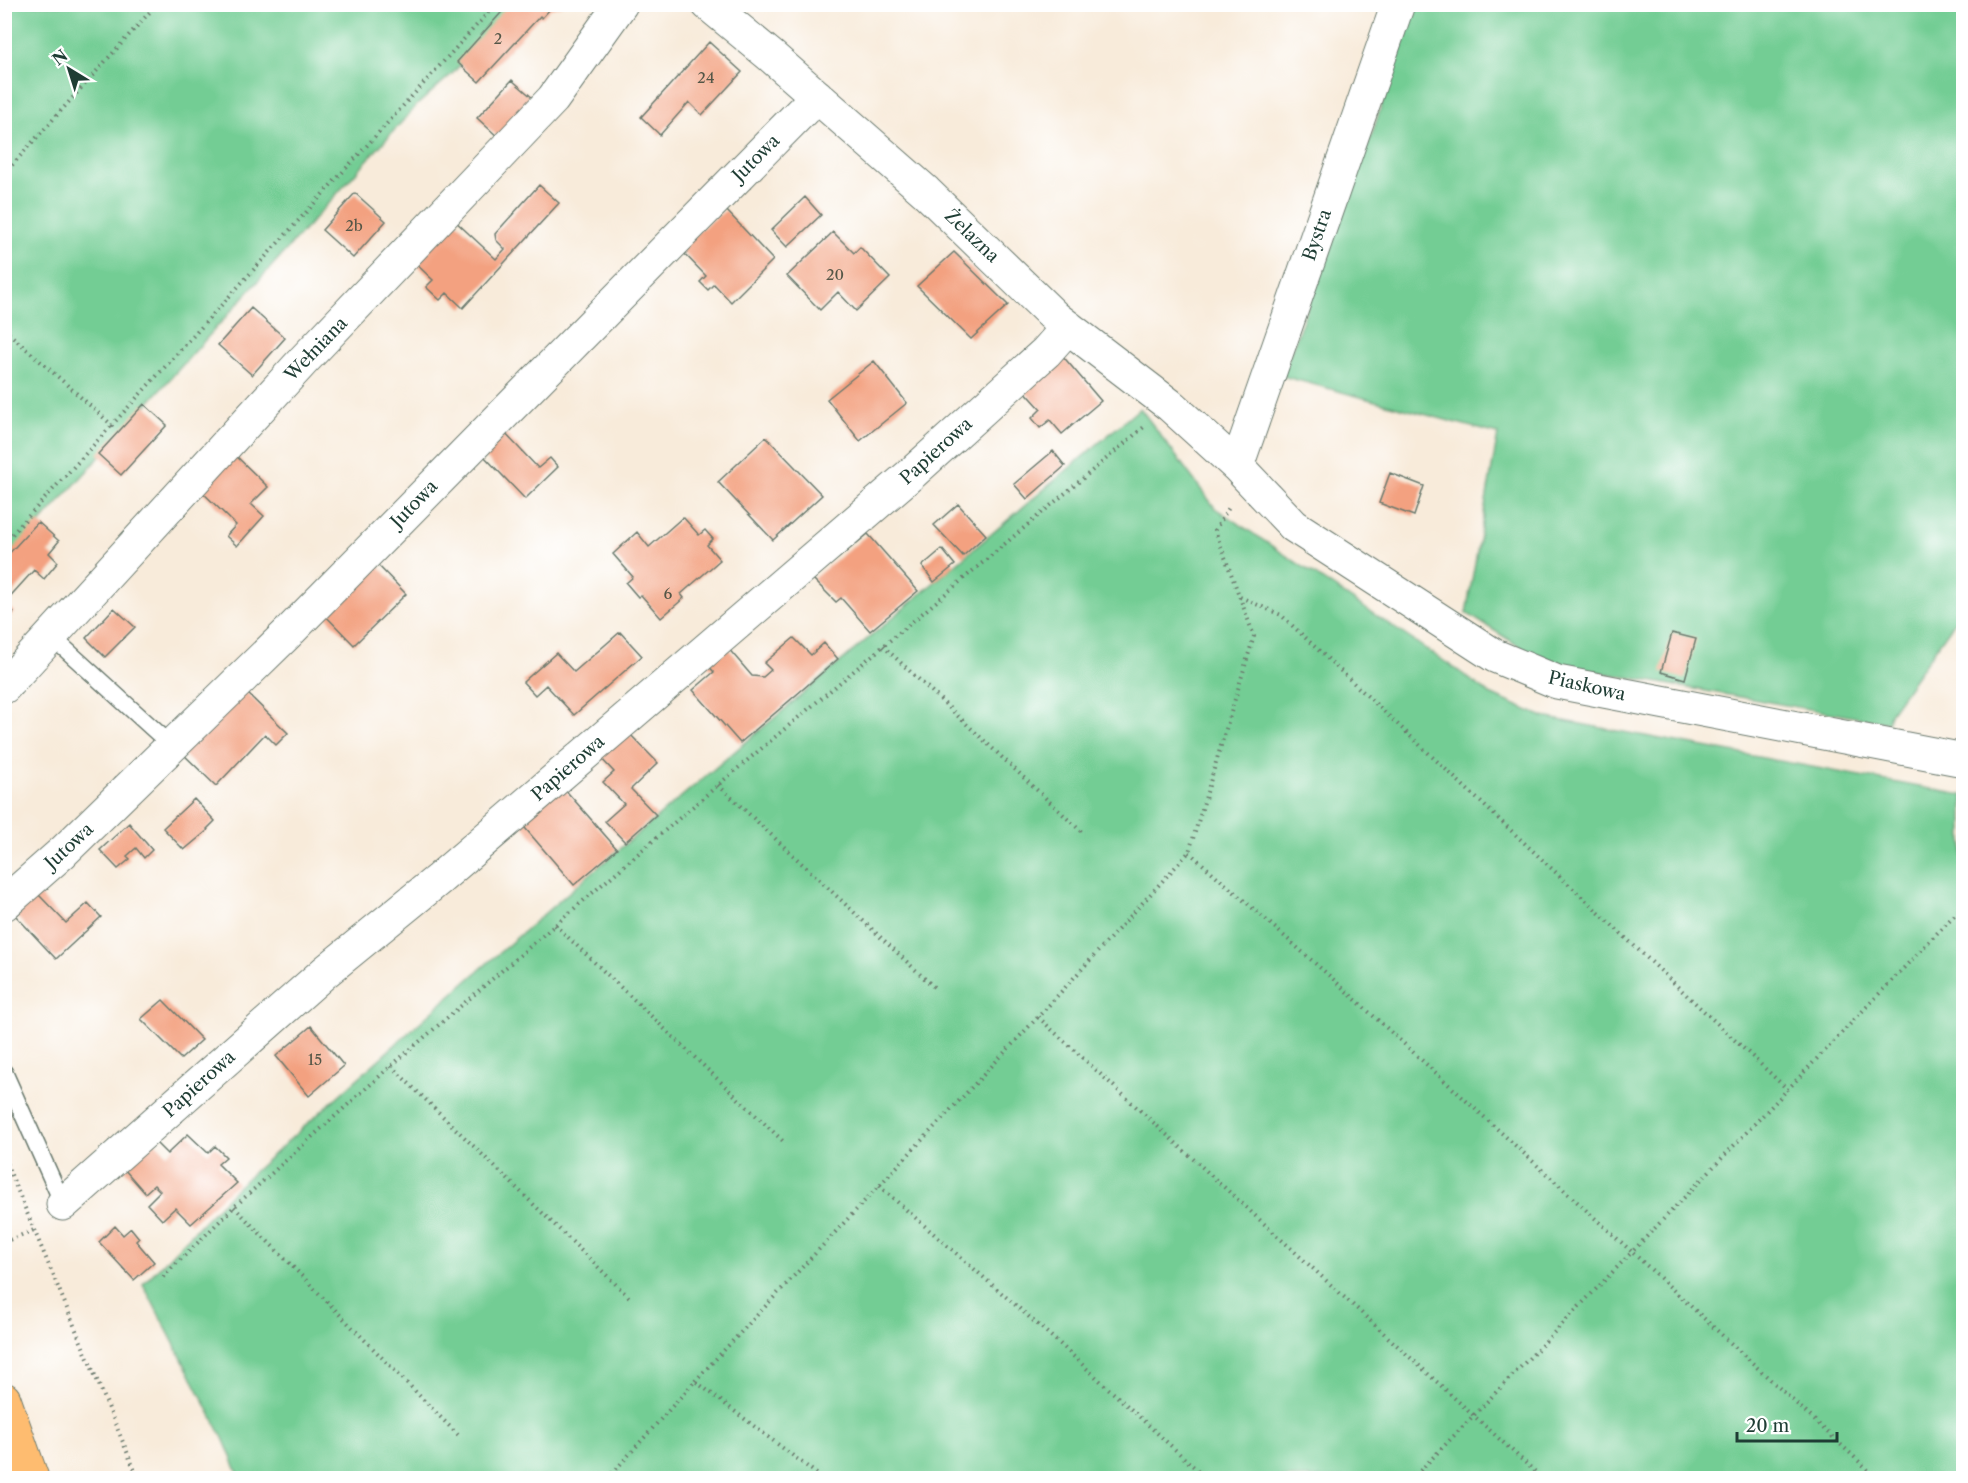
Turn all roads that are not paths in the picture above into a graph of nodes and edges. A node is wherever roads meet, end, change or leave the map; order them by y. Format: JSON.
{"nodes":[{"id":1,"x":621,"y":4,"type":"edge"},
{"id":2,"x":708,"y":4,"type":"edge"},
{"id":3,"x":1398,"y":4,"type":"edge"},
{"id":4,"x":817,"y":96,"type":"junction"},
{"id":5,"x":1068,"y":327,"type":"junction"},
{"id":6,"x":1242,"y":472,"type":"junction"},
{"id":7,"x":51,"y":636,"type":"junction"},
{"id":8,"x":4,"y":687,"type":"edge"},
{"id":9,"x":172,"y":746,"type":"junction"},
{"id":10,"x":1964,"y":760,"type":"edge"},
{"id":11,"x":4,"y":904,"type":"edge"},
{"id":12,"x":4,"y":1072,"type":"edge"},
{"id":13,"x":63,"y":1204,"type":"joint"},
{"id":14,"x":4,"y":1399,"type":"edge"},
{"id":15,"x":32,"y":1479,"type":"edge"}],
"edges":[{"from":1,"to":7,"type":"street","name":"Wełniana"},
{"from":2,"to":4,"type":"street","name":"Żelazna"},
{"from":3,"to":6,"type":"street","name":"Bystra"},
{"from":4,"to":5,"type":"street","name":"Żelazna"},
{"from":4,"to":9,"type":"street","name":"Jutowa"},
{"from":5,"to":6,"type":"street","name":"Żelazna"},
{"from":5,"to":13,"type":"street","name":"Papierowa"},
{"from":6,"to":10,"type":"street","name":"Piaskowa"},
{"from":7,"to":8,"type":"street","name":"Wełniana"},
{"from":7,"to":9,"type":"lane"},
{"from":9,"to":11,"type":"street","name":"Jutowa"},
{"from":12,"to":13,"type":"lane"},
{"from":14,"to":15,"type":"main road"}]}
